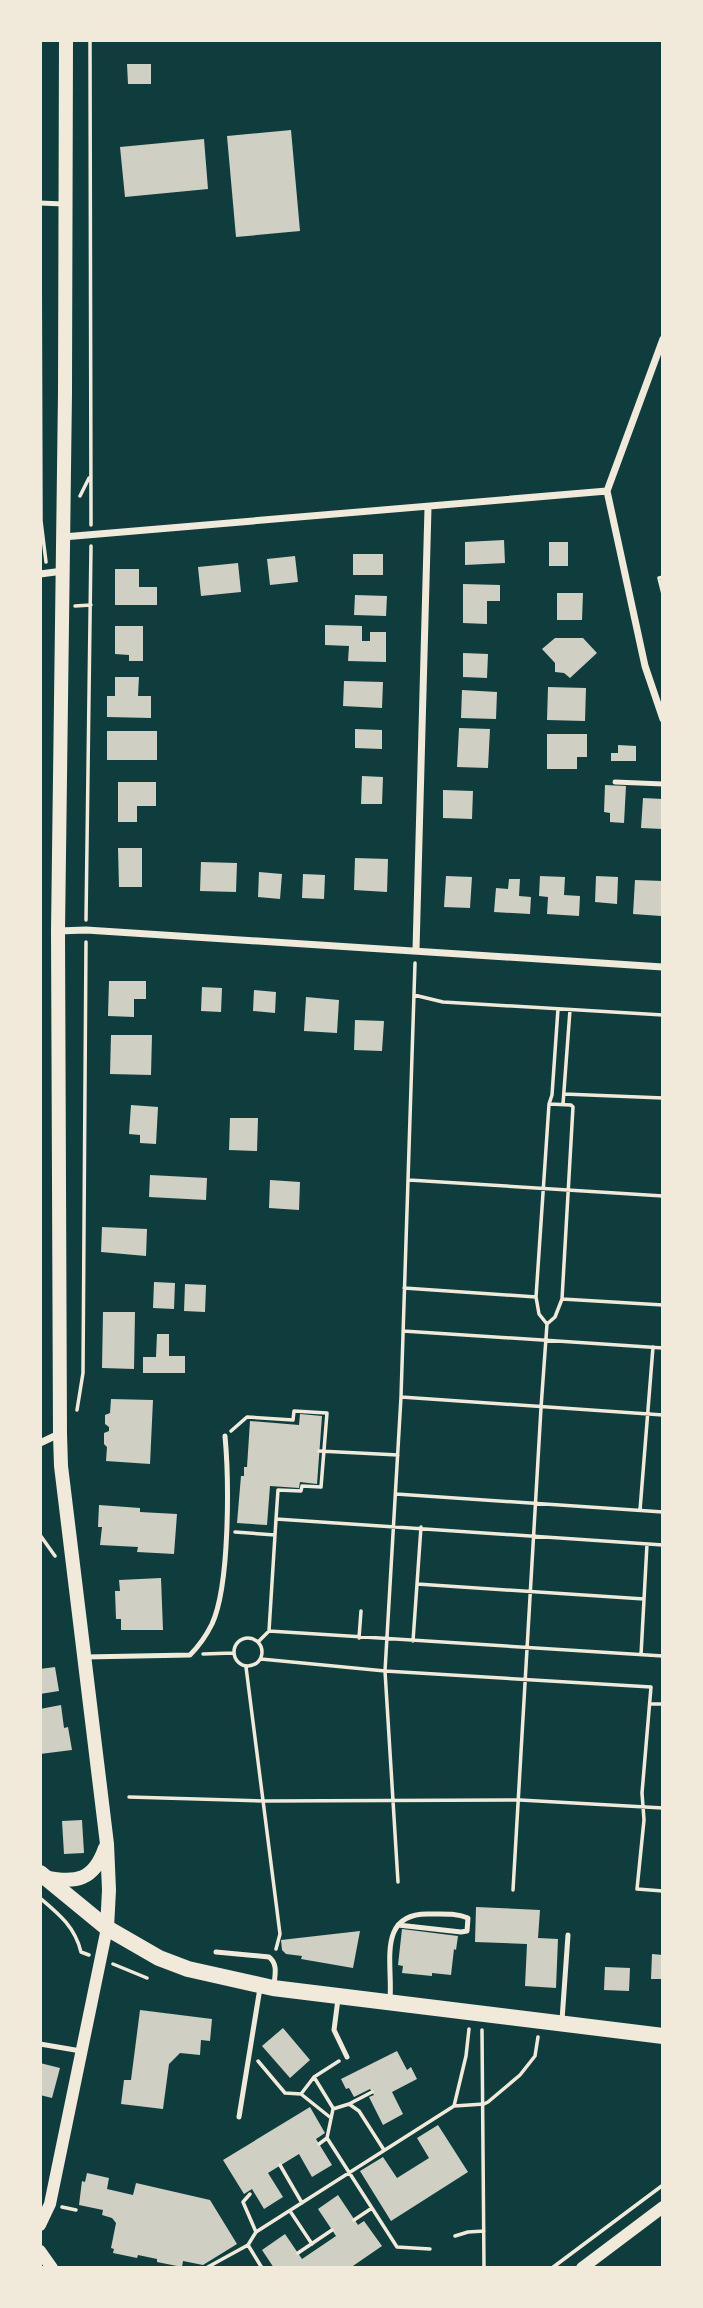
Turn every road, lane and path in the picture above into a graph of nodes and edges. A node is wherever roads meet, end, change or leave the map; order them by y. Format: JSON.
{"nodes":[{"id":1,"x":66,"y":40,"type":"edge"},
{"id":2,"x":90,"y":40,"type":"edge"},
{"id":3,"x":40,"y":203,"type":"edge"},
{"id":4,"x":66,"y":204,"type":"junction"},
{"id":5,"x":663,"y":339,"type":"edge"},
{"id":6,"x":41,"y":403,"type":"edge"},
{"id":7,"x":607,"y":491,"type":"junction"},
{"id":8,"x":428,"y":508,"type":"junction"},
{"id":9,"x":91,"y":536,"type":"junction"},
{"id":10,"x":63,"y":537,"type":"junction"},
{"id":11,"x":63,"y":570,"type":"junction"},
{"id":12,"x":44,"y":573,"type":"edge"},
{"id":13,"x":663,"y":577,"type":"edge"},
{"id":14,"x":663,"y":594,"type":"edge"},
{"id":15,"x":663,"y":719,"type":"edge"},
{"id":16,"x":615,"y":782,"type":"dead end"},
{"id":17,"x":663,"y":784,"type":"edge"},
{"id":18,"x":86,"y":930,"type":"junction"},
{"id":19,"x":58,"y":931,"type":"junction"},
{"id":20,"x":416,"y":950,"type":"junction"},
{"id":21,"x":663,"y":967,"type":"edge"},
{"id":22,"x":414,"y":995,"type":"junction"},
{"id":23,"x":558,"y":1009,"type":"junction"},
{"id":24,"x":570,"y":1010,"type":"junction"},
{"id":25,"x":663,"y":1015,"type":"edge"},
{"id":26,"x":564,"y":1094,"type":"junction"},
{"id":27,"x":663,"y":1098,"type":"edge"},
{"id":28,"x":549,"y":1104,"type":"junction"},
{"id":29,"x":563,"y":1104,"type":"junction"},
{"id":30,"x":409,"y":1180,"type":"junction"},
{"id":31,"x":543,"y":1188,"type":"junction"},
{"id":32,"x":569,"y":1189,"type":"junction"},
{"id":33,"x":663,"y":1196,"type":"edge"},
{"id":34,"x":404,"y":1288,"type":"junction"},
{"id":35,"x":536,"y":1297,"type":"junction"},
{"id":36,"x":562,"y":1300,"type":"junction"},
{"id":37,"x":663,"y":1305,"type":"edge"},
{"id":38,"x":547,"y":1324,"type":"junction"},
{"id":39,"x":403,"y":1331,"type":"junction"},
{"id":40,"x":547,"y":1341,"type":"junction"},
{"id":41,"x":653,"y":1347,"type":"junction"},
{"id":42,"x":663,"y":1348,"type":"edge"},
{"id":43,"x":401,"y":1397,"type":"junction"},
{"id":44,"x":541,"y":1408,"type":"junction"},
{"id":45,"x":648,"y":1414,"type":"junction"},
{"id":46,"x":663,"y":1415,"type":"edge"},
{"id":47,"x":60,"y":1433,"type":"junction"},
{"id":48,"x":225,"y":1436,"type":"joint"},
{"id":49,"x":40,"y":1443,"type":"edge"},
{"id":50,"x":321,"y":1451,"type":"junction"},
{"id":51,"x":398,"y":1455,"type":"junction"},
{"id":52,"x":396,"y":1494,"type":"junction"},
{"id":53,"x":269,"y":1502,"type":"dead end"},
{"id":54,"x":277,"y":1503,"type":"junction"},
{"id":55,"x":536,"y":1504,"type":"junction"},
{"id":56,"x":640,"y":1510,"type":"junction"},
{"id":57,"x":663,"y":1512,"type":"edge"},
{"id":58,"x":276,"y":1519,"type":"junction"},
{"id":59,"x":394,"y":1525,"type":"junction"},
{"id":60,"x":421,"y":1527,"type":"junction"},
{"id":61,"x":226,"y":1531,"type":"junction"},
{"id":62,"x":275,"y":1535,"type":"junction"},
{"id":63,"x":534,"y":1535,"type":"junction"},
{"id":64,"x":648,"y":1544,"type":"junction"},
{"id":65,"x":663,"y":1545,"type":"edge"},
{"id":66,"x":417,"y":1584,"type":"junction"},
{"id":67,"x":531,"y":1592,"type":"junction"},
{"id":68,"x":644,"y":1599,"type":"junction"},
{"id":69,"x":360,"y":1611,"type":"dead end"},
{"id":70,"x":270,"y":1631,"type":"junction"},
{"id":71,"x":359,"y":1638,"type":"junction"},
{"id":72,"x":387,"y":1640,"type":"junction"},
{"id":73,"x":413,"y":1640,"type":"junction"},
{"id":74,"x":258,"y":1642,"type":"junction"},
{"id":75,"x":528,"y":1646,"type":"junction"},
{"id":76,"x":233,"y":1653,"type":"junction"},
{"id":77,"x":190,"y":1655,"type":"junction"},
{"id":78,"x":641,"y":1655,"type":"junction"},
{"id":79,"x":663,"y":1656,"type":"edge"},
{"id":80,"x":85,"y":1657,"type":"junction"},
{"id":81,"x":261,"y":1659,"type":"junction"},
{"id":82,"x":246,"y":1667,"type":"junction"},
{"id":83,"x":385,"y":1671,"type":"junction"},
{"id":84,"x":526,"y":1679,"type":"junction"},
{"id":85,"x":650,"y":1703,"type":"junction"},
{"id":86,"x":663,"y":1704,"type":"edge"},
{"id":87,"x":130,"y":1797,"type":"dead end"},
{"id":88,"x":395,"y":1800,"type":"junction"},
{"id":89,"x":520,"y":1800,"type":"junction"},
{"id":90,"x":264,"y":1801,"type":"junction"},
{"id":91,"x":642,"y":1807,"type":"junction"},
{"id":92,"x":663,"y":1808,"type":"edge"},
{"id":93,"x":107,"y":1844,"type":"junction"},
{"id":94,"x":43,"y":1875,"type":"edge"},
{"id":95,"x":398,"y":1882,"type":"dead end"},
{"id":96,"x":513,"y":1890,"type":"dead end"},
{"id":97,"x":663,"y":1891,"type":"edge"},
{"id":98,"x":398,"y":1924,"type":"junction"},
{"id":99,"x":107,"y":1928,"type":"junction"},
{"id":100,"x":568,"y":1935,"type":"dead end"},
{"id":101,"x":216,"y":1952,"type":"dead end"},
{"id":102,"x":274,"y":1961,"type":"junction"},
{"id":103,"x":267,"y":1986,"type":"junction"},
{"id":104,"x":339,"y":1996,"type":"junction"},
{"id":105,"x":390,"y":2001,"type":"junction"},
{"id":106,"x":477,"y":2014,"type":"junction"},
{"id":107,"x":541,"y":2020,"type":"junction"},
{"id":108,"x":562,"y":2023,"type":"junction"},
{"id":109,"x":663,"y":2036,"type":"edge"},
{"id":110,"x":40,"y":2044,"type":"edge"},
{"id":111,"x":81,"y":2052,"type":"junction"},
{"id":112,"x":250,"y":2052,"type":"junction"},
{"id":113,"x":347,"y":2057,"type":"joint"},
{"id":114,"x":314,"y":2077,"type":"junction"},
{"id":115,"x":372,"y":2092,"type":"dead end"},
{"id":116,"x":301,"y":2094,"type":"junction"},
{"id":117,"x":349,"y":2104,"type":"junction"},
{"id":118,"x":484,"y":2105,"type":"junction"},
{"id":119,"x":454,"y":2106,"type":"junction"},
{"id":120,"x":333,"y":2109,"type":"junction"},
{"id":121,"x":239,"y":2116,"type":"dead end"},
{"id":122,"x":331,"y":2118,"type":"junction"},
{"id":123,"x":327,"y":2138,"type":"junction"},
{"id":124,"x":318,"y":2144,"type":"dead end"},
{"id":125,"x":384,"y":2150,"type":"junction"},
{"id":126,"x":280,"y":2165,"type":"dead end"},
{"id":127,"x":349,"y":2173,"type":"junction"},
{"id":128,"x":663,"y":2185,"type":"edge"},
{"id":129,"x":250,"y":2194,"type":"dead end"},
{"id":130,"x":302,"y":2203,"type":"junction"},
{"id":131,"x":663,"y":2207,"type":"edge"},
{"id":132,"x":372,"y":2208,"type":"junction"},
{"id":133,"x":290,"y":2211,"type":"junction"},
{"id":134,"x":354,"y":2220,"type":"dead end"},
{"id":135,"x":40,"y":2225,"type":"edge"},
{"id":136,"x":332,"y":2230,"type":"dead end"},
{"id":137,"x":484,"y":2231,"type":"junction"},
{"id":138,"x":256,"y":2232,"type":"junction"},
{"id":139,"x":455,"y":2236,"type":"dead end"},
{"id":140,"x":312,"y":2244,"type":"junction"},
{"id":141,"x":248,"y":2245,"type":"junction"},
{"id":142,"x":430,"y":2249,"type":"dead end"},
{"id":143,"x":40,"y":2251,"type":"edge"},
{"id":144,"x":298,"y":2253,"type":"dead end"},
{"id":145,"x":52,"y":2268,"type":"edge"},
{"id":146,"x":206,"y":2268,"type":"edge"},
{"id":147,"x":262,"y":2268,"type":"edge"},
{"id":148,"x":484,"y":2268,"type":"edge"},
{"id":149,"x":552,"y":2268,"type":"edge"},
{"id":150,"x":582,"y":2268,"type":"edge"}],
"edges":[{"from":1,"to":4,"type":"main road"},
{"from":2,"to":9,"type":"path"},
{"from":3,"to":4,"type":"lane"},
{"from":3,"to":6,"type":"path"},
{"from":4,"to":10,"type":"main road"},
{"from":5,"to":7,"type":"street"},
{"from":6,"to":12,"type":"path"},
{"from":7,"to":8,"type":"street"},
{"from":7,"to":15,"type":"street"},
{"from":8,"to":9,"type":"street"},
{"from":8,"to":20,"type":"street"},
{"from":9,"to":10,"type":"street"},
{"from":9,"to":18,"type":"path"},
{"from":10,"to":11,"type":"main road"},
{"from":11,"to":12,"type":"street"},
{"from":11,"to":19,"type":"main road"},
{"from":13,"to":14,"type":"path"},
{"from":16,"to":17,"type":"lane"},
{"from":18,"to":19,"type":"street"},
{"from":18,"to":20,"type":"street"},
{"from":18,"to":47,"type":"path"},
{"from":19,"to":47,"type":"main road"},
{"from":20,"to":21,"type":"street"},
{"from":20,"to":22,"type":"path"},
{"from":22,"to":23,"type":"path"},
{"from":22,"to":30,"type":"path"},
{"from":23,"to":24,"type":"path"},
{"from":23,"to":28,"type":"path"},
{"from":24,"to":25,"type":"path"},
{"from":24,"to":26,"type":"path"},
{"from":26,"to":27,"type":"path"},
{"from":26,"to":29,"type":"path"},
{"from":28,"to":29,"type":"path"},
{"from":28,"to":31,"type":"path"},
{"from":29,"to":32,"type":"path"},
{"from":30,"to":31,"type":"path"},
{"from":30,"to":34,"type":"path"},
{"from":31,"to":32,"type":"path"},
{"from":31,"to":35,"type":"path"},
{"from":32,"to":33,"type":"path"},
{"from":32,"to":36,"type":"path"},
{"from":34,"to":35,"type":"path"},
{"from":34,"to":39,"type":"path"},
{"from":35,"to":38,"type":"path"},
{"from":36,"to":37,"type":"path"},
{"from":36,"to":38,"type":"path"},
{"from":38,"to":40,"type":"path"},
{"from":39,"to":40,"type":"path"},
{"from":39,"to":43,"type":"path"},
{"from":40,"to":41,"type":"path"},
{"from":40,"to":44,"type":"path"},
{"from":41,"to":42,"type":"path"},
{"from":41,"to":45,"type":"path"},
{"from":43,"to":44,"type":"path"},
{"from":43,"to":51,"type":"path"},
{"from":44,"to":45,"type":"path"},
{"from":44,"to":55,"type":"path"},
{"from":45,"to":46,"type":"path"},
{"from":45,"to":56,"type":"path"},
{"from":47,"to":49,"type":"street"},
{"from":47,"to":80,"type":"main road"},
{"from":48,"to":50,"type":"path"},
{"from":48,"to":61,"type":"lane"},
{"from":50,"to":51,"type":"path"},
{"from":50,"to":54,"type":"path"},
{"from":51,"to":52,"type":"path"},
{"from":52,"to":55,"type":"path"},
{"from":52,"to":59,"type":"path"},
{"from":53,"to":54,"type":"path"},
{"from":54,"to":58,"type":"path"},
{"from":55,"to":56,"type":"path"},
{"from":55,"to":63,"type":"path"},
{"from":56,"to":57,"type":"path"},
{"from":58,"to":59,"type":"path"},
{"from":58,"to":62,"type":"path"},
{"from":59,"to":60,"type":"path"},
{"from":59,"to":72,"type":"path"},
{"from":60,"to":63,"type":"path"},
{"from":60,"to":66,"type":"path"},
{"from":61,"to":62,"type":"path"},
{"from":61,"to":77,"type":"lane"},
{"from":62,"to":70,"type":"path"},
{"from":63,"to":64,"type":"path"},
{"from":63,"to":67,"type":"path"},
{"from":64,"to":65,"type":"path"},
{"from":64,"to":68,"type":"path"},
{"from":66,"to":67,"type":"path"},
{"from":66,"to":73,"type":"path"},
{"from":67,"to":68,"type":"path"},
{"from":67,"to":75,"type":"path"},
{"from":68,"to":78,"type":"path"},
{"from":69,"to":71,"type":"path"},
{"from":70,"to":71,"type":"path"},
{"from":70,"to":74,"type":"path"},
{"from":71,"to":72,"type":"path"},
{"from":72,"to":73,"type":"path"},
{"from":72,"to":83,"type":"path"},
{"from":73,"to":75,"type":"path"},
{"from":74,"to":76,"type":"path"},
{"from":74,"to":81,"type":"path"},
{"from":75,"to":78,"type":"path"},
{"from":75,"to":84,"type":"path"},
{"from":76,"to":77,"type":"path"},
{"from":76,"to":82,"type":"path"},
{"from":77,"to":80,"type":"lane"},
{"from":78,"to":79,"type":"path"},
{"from":80,"to":93,"type":"main road"},
{"from":81,"to":82,"type":"path"},
{"from":81,"to":83,"type":"path"},
{"from":82,"to":90,"type":"path"},
{"from":83,"to":84,"type":"path"},
{"from":83,"to":88,"type":"path"},
{"from":84,"to":85,"type":"path"},
{"from":84,"to":89,"type":"path"},
{"from":85,"to":86,"type":"path"},
{"from":85,"to":91,"type":"path"},
{"from":87,"to":90,"type":"path"},
{"from":88,"to":89,"type":"path"},
{"from":88,"to":90,"type":"path"},
{"from":88,"to":95,"type":"path"},
{"from":89,"to":91,"type":"path"},
{"from":89,"to":96,"type":"path"},
{"from":90,"to":102,"type":"path"},
{"from":91,"to":92,"type":"path"},
{"from":91,"to":97,"type":"path"},
{"from":93,"to":94,"type":"main road"},
{"from":93,"to":99,"type":"main road"},
{"from":94,"to":99,"type":"main road"},
{"from":98,"to":98,"type":"lane"},
{"from":98,"to":105,"type":"lane"},
{"from":99,"to":103,"type":"main road"},
{"from":99,"to":111,"type":"street"},
{"from":100,"to":108,"type":"lane"},
{"from":101,"to":102,"type":"lane"},
{"from":102,"to":103,"type":"lane"},
{"from":103,"to":104,"type":"main road"},
{"from":103,"to":112,"type":"lane"},
{"from":104,"to":105,"type":"main road"},
{"from":104,"to":113,"type":"lane"},
{"from":105,"to":106,"type":"main road"},
{"from":106,"to":107,"type":"main road"},
{"from":106,"to":118,"type":"path"},
{"from":106,"to":119,"type":"path"},
{"from":107,"to":108,"type":"main road"},
{"from":107,"to":118,"type":"path"},
{"from":108,"to":109,"type":"main road"},
{"from":110,"to":111,"type":"lane"},
{"from":111,"to":135,"type":"street"},
{"from":112,"to":116,"type":"path"},
{"from":112,"to":121,"type":"lane"},
{"from":113,"to":114,"type":"path"},
{"from":114,"to":116,"type":"path"},
{"from":114,"to":120,"type":"path"},
{"from":115,"to":117,"type":"path"},
{"from":116,"to":122,"type":"path"},
{"from":117,"to":120,"type":"path"},
{"from":117,"to":125,"type":"path"},
{"from":118,"to":119,"type":"path"},
{"from":118,"to":137,"type":"path"},
{"from":119,"to":125,"type":"path"},
{"from":120,"to":122,"type":"path"},
{"from":122,"to":123,"type":"path"},
{"from":123,"to":124,"type":"path"},
{"from":123,"to":127,"type":"path"},
{"from":125,"to":127,"type":"path"},
{"from":126,"to":130,"type":"path"},
{"from":127,"to":130,"type":"path"},
{"from":127,"to":132,"type":"path"},
{"from":128,"to":149,"type":"path"},
{"from":129,"to":138,"type":"path"},
{"from":130,"to":133,"type":"path"},
{"from":131,"to":150,"type":"street"},
{"from":132,"to":134,"type":"path"},
{"from":132,"to":142,"type":"path"},
{"from":133,"to":138,"type":"path"},
{"from":133,"to":140,"type":"path"},
{"from":136,"to":140,"type":"path"},
{"from":137,"to":139,"type":"path"},
{"from":137,"to":148,"type":"path"},
{"from":138,"to":141,"type":"path"},
{"from":140,"to":144,"type":"path"},
{"from":141,"to":146,"type":"path"},
{"from":141,"to":147,"type":"path"},
{"from":143,"to":145,"type":"street"}]}
